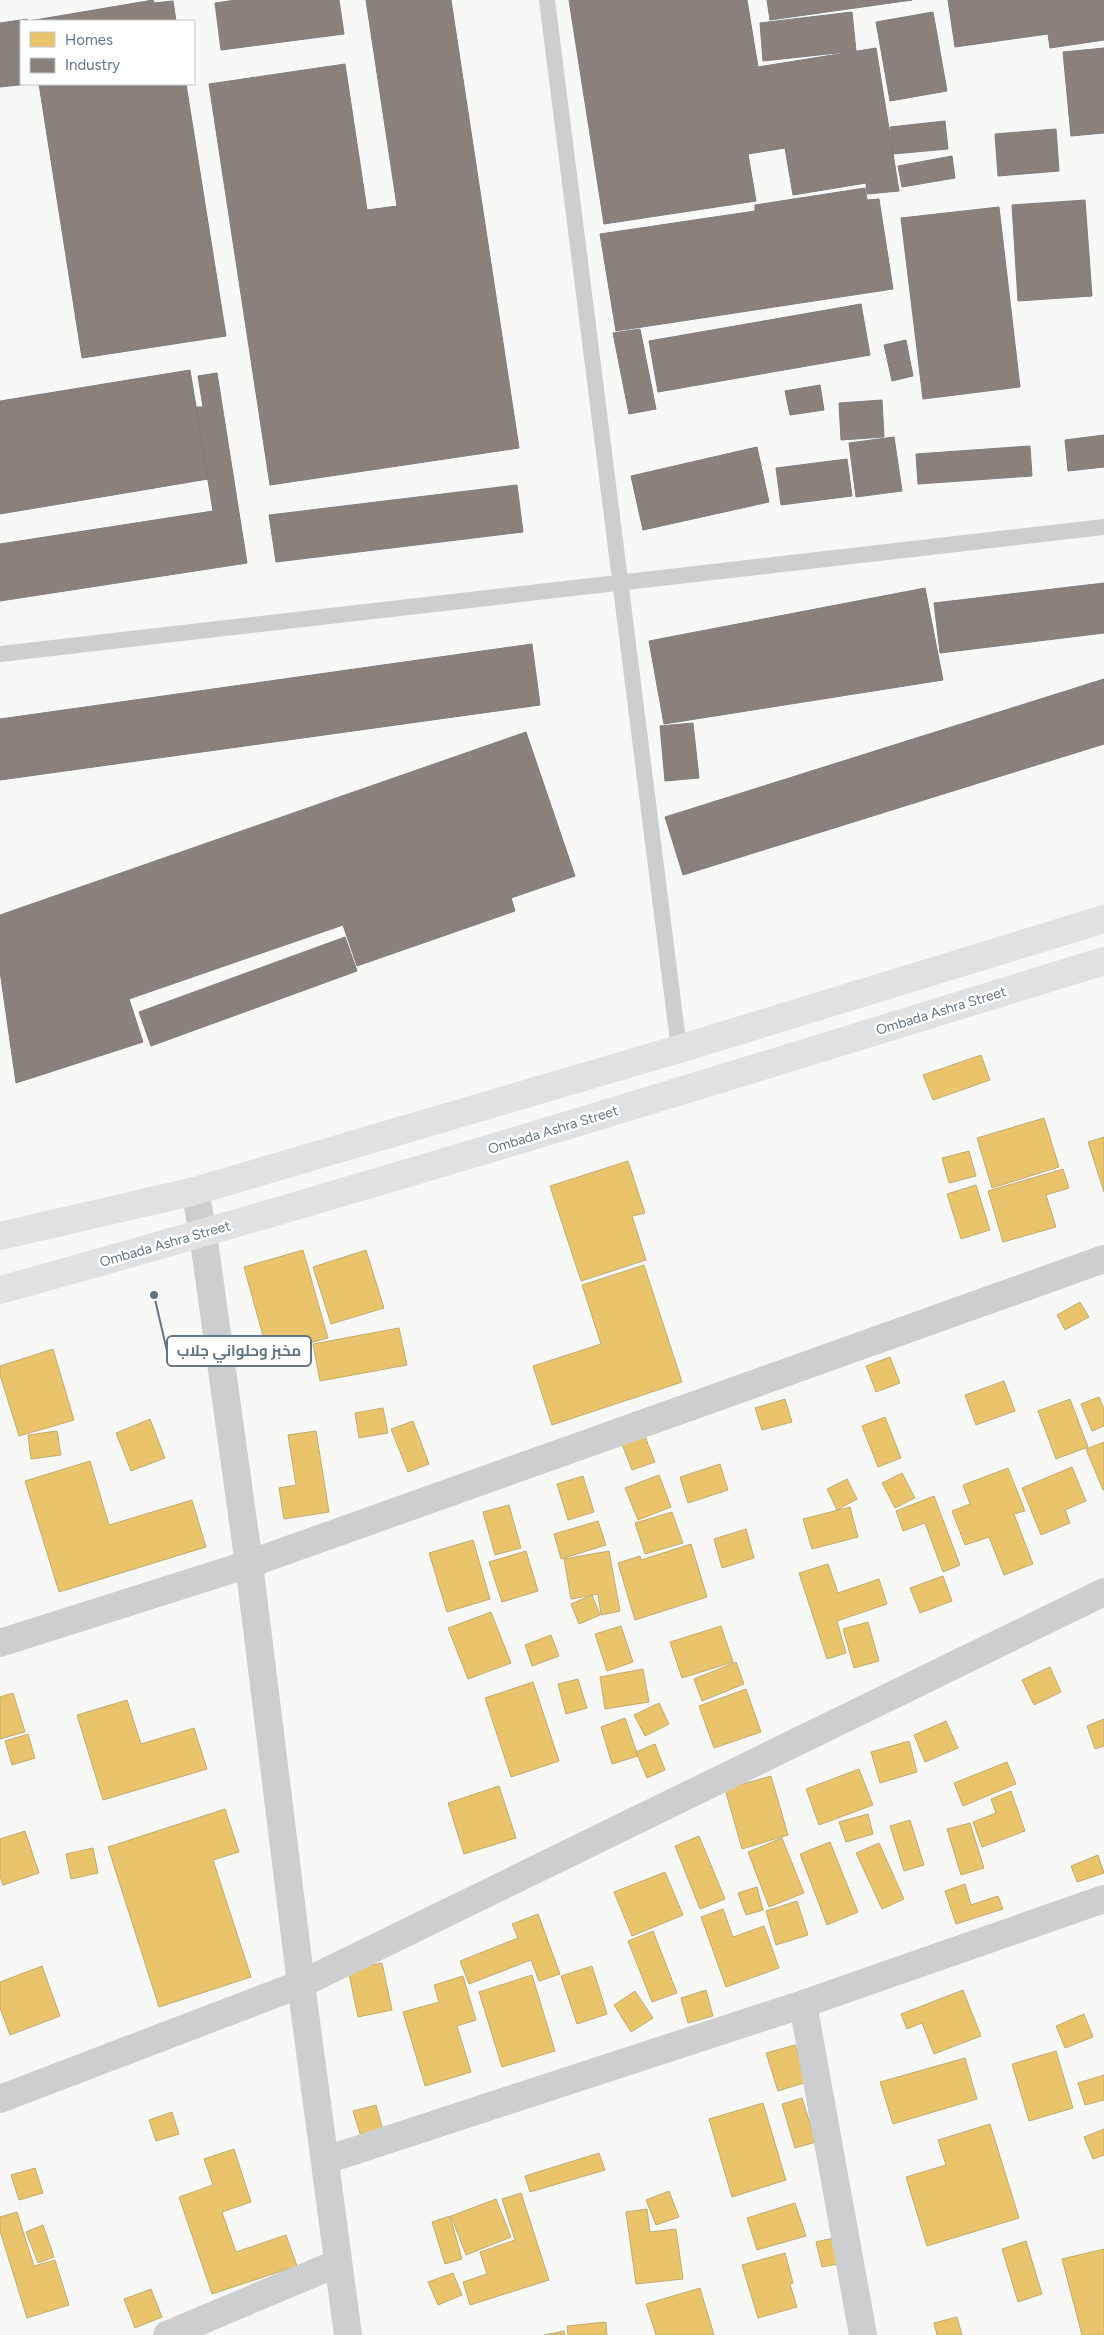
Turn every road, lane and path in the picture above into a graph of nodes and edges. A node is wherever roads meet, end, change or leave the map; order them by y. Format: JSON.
{"nodes":[{"id":1,"x":547,"y":0,"type":"edge"},
{"id":2,"x":1104,"y":526,"type":"edge"},
{"id":3,"x":618,"y":582,"type":"junction"},
{"id":4,"x":0,"y":654,"type":"edge"},
{"id":5,"x":1104,"y":919,"type":"edge"},
{"id":6,"x":1104,"y":961,"type":"edge"},
{"id":7,"x":679,"y":1049,"type":"junction"},
{"id":8,"x":195,"y":1191,"type":"junction"},
{"id":9,"x":203,"y":1234,"type":"junction"},
{"id":10,"x":0,"y":1236,"type":"edge"},
{"id":11,"x":1104,"y":1259,"type":"edge"},
{"id":12,"x":0,"y":1290,"type":"edge"},
{"id":13,"x":249,"y":1564,"type":"junction"},
{"id":14,"x":1104,"y":1592,"type":"edge"},
{"id":15,"x":0,"y":1643,"type":"edge"},
{"id":16,"x":1104,"y":1899,"type":"edge"},
{"id":17,"x":301,"y":1984,"type":"junction"},
{"id":18,"x":803,"y":2004,"type":"junction"},
{"id":19,"x":0,"y":2099,"type":"edge"},
{"id":20,"x":326,"y":2160,"type":"junction"},
{"id":21,"x":338,"y":2263,"type":"junction"},
{"id":22,"x":167,"y":2335,"type":"edge"},
{"id":23,"x":348,"y":2335,"type":"edge"},
{"id":24,"x":862,"y":2335,"type":"edge"}],
"edges":[{"from":1,"to":3,"type":"lane"},
{"from":2,"to":3,"type":"lane"},
{"from":3,"to":4,"type":"lane"},
{"from":3,"to":7,"type":"lane"},
{"from":5,"to":7,"type":"main road"},
{"from":6,"to":9,"type":"main road","name":"Ombada Ashra Street"},
{"from":7,"to":8,"type":"main road"},
{"from":8,"to":9,"type":"street"},
{"from":8,"to":10,"type":"main road"},
{"from":9,"to":12,"type":"main road","name":"Ombada Ashra Street"},
{"from":9,"to":13,"type":"street"},
{"from":11,"to":13,"type":"street"},
{"from":13,"to":15,"type":"street"},
{"from":13,"to":17,"type":"street"},
{"from":14,"to":17,"type":"street"},
{"from":16,"to":18,"type":"street"},
{"from":17,"to":19,"type":"street"},
{"from":17,"to":20,"type":"street"},
{"from":18,"to":20,"type":"street"},
{"from":18,"to":24,"type":"street"},
{"from":20,"to":21,"type":"street"},
{"from":21,"to":22,"type":"street"},
{"from":21,"to":23,"type":"street"}]}
